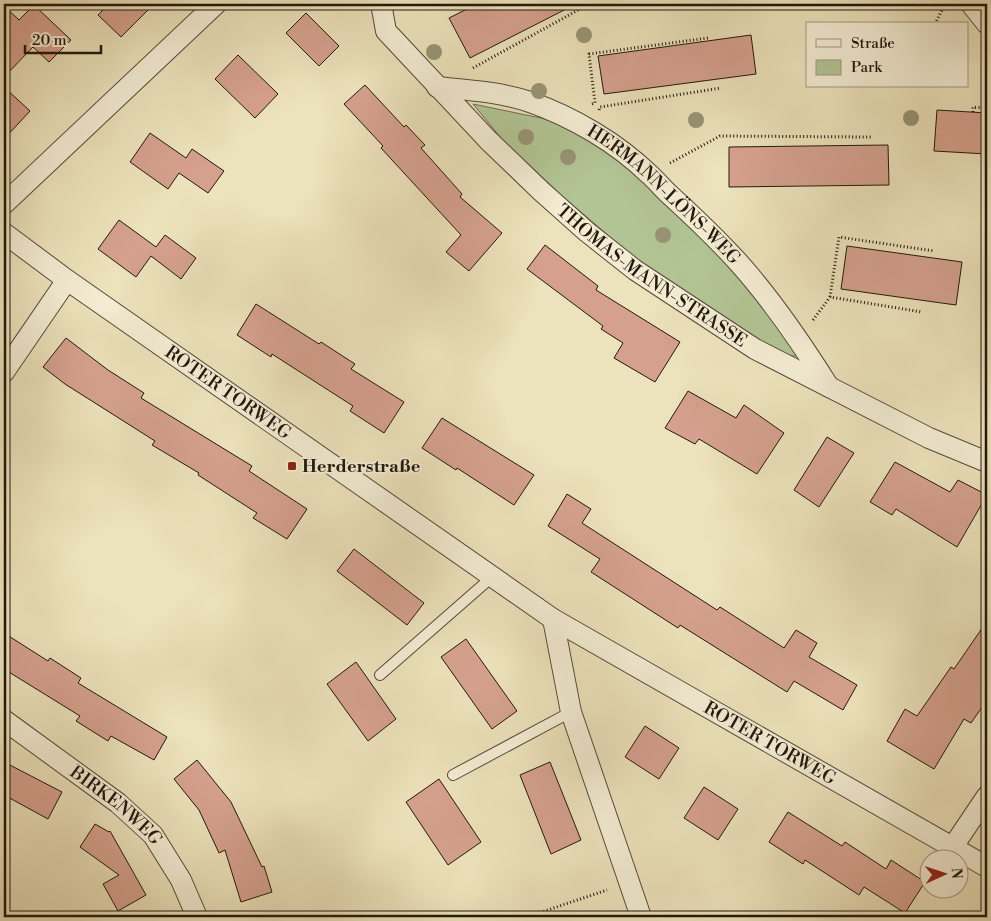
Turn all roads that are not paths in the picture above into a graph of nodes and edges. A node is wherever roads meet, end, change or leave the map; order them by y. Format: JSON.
{"nodes":[{"id":1,"x":971,"y":4,"type":"edge"},
{"id":2,"x":383,"y":6,"type":"edge"},
{"id":3,"x":207,"y":7,"type":"edge"},
{"id":4,"x":987,"y":24,"type":"edge"},
{"id":5,"x":437,"y":87,"type":"junction"},
{"id":6,"x":4,"y":204,"type":"edge"},
{"id":7,"x":4,"y":233,"type":"edge"},
{"id":8,"x":67,"y":280,"type":"junction"},
{"id":9,"x":4,"y":372,"type":"edge"},
{"id":10,"x":830,"y":389,"type":"junction"},
{"id":11,"x":987,"y":462,"type":"edge"},
{"id":12,"x":492,"y":577,"type":"junction"},
{"id":13,"x":553,"y":619,"type":"junction"},
{"id":14,"x":380,"y":675,"type":"dead end"},
{"id":15,"x":571,"y":712,"type":"junction"},
{"id":16,"x":4,"y":720,"type":"edge"},
{"id":17,"x":453,"y":775,"type":"dead end"},
{"id":18,"x":987,"y":796,"type":"edge"},
{"id":19,"x":952,"y":848,"type":"joint"},
{"id":20,"x":968,"y":857,"type":"edge"},
{"id":21,"x":987,"y":868,"type":"edge"},
{"id":22,"x":197,"y":917,"type":"edge"},
{"id":23,"x":641,"y":917,"type":"edge"}],
"edges":[{"from":1,"to":4,"type":"street"},
{"from":2,"to":5,"type":"street","name":"THOMAS-MANN-STRASSE"},
{"from":3,"to":6,"type":"street"},
{"from":5,"to":10,"type":"street","name":"THOMAS-MANN-STRASSE"},
{"from":5,"to":10,"type":"street","name":"HERMANN-LÖNS-WEG"},
{"from":7,"to":8,"type":"street","name":"ROTER TORWEG"},
{"from":8,"to":9,"type":"street"},
{"from":8,"to":12,"type":"street","name":"ROTER TORWEG"},
{"from":10,"to":11,"type":"street","name":"THOMAS-MANN-STRASSE"},
{"from":12,"to":13,"type":"street","name":"ROTER TORWEG"},
{"from":12,"to":14,"type":"lane"},
{"from":13,"to":15,"type":"street"},
{"from":13,"to":19,"type":"street","name":"ROTER TORWEG"},
{"from":15,"to":17,"type":"lane"},
{"from":15,"to":23,"type":"street"},
{"from":16,"to":22,"type":"street","name":"BIRKENWEG"},
{"from":18,"to":19,"type":"street"},
{"from":20,"to":21,"type":"street","name":"ROTER TORWEG"}]}
